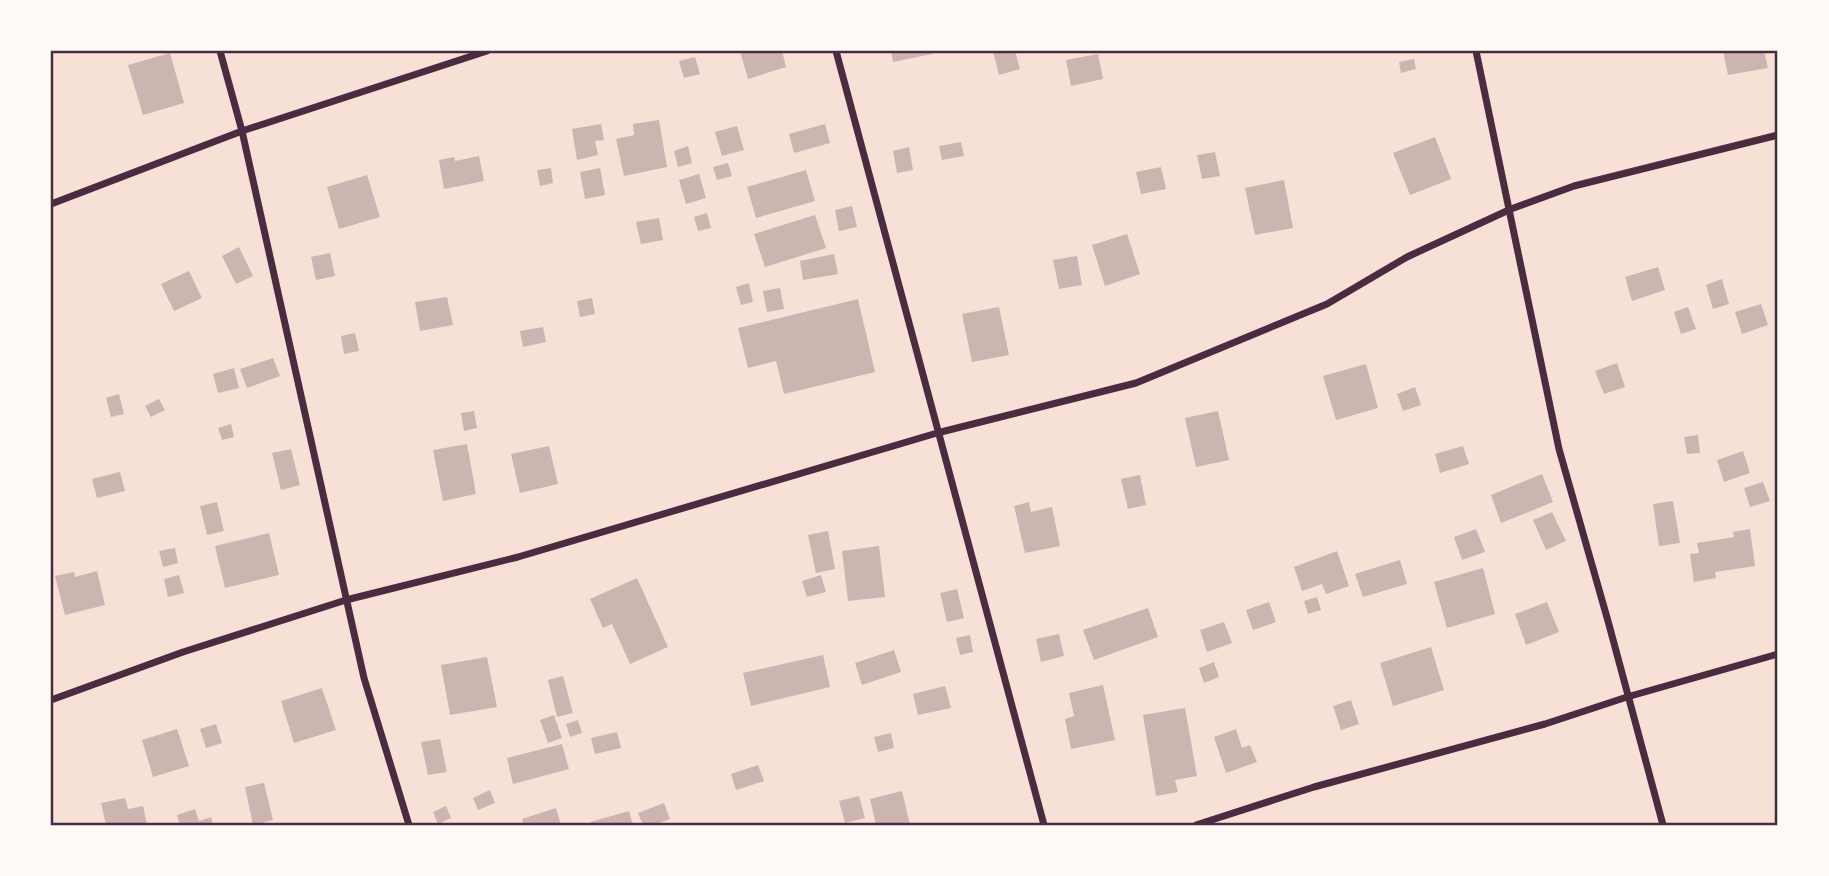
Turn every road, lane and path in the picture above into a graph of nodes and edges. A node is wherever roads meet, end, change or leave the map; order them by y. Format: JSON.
{"nodes":[{"id":1,"x":220,"y":51,"type":"edge"},
{"id":2,"x":488,"y":51,"type":"edge"},
{"id":3,"x":836,"y":51,"type":"edge"},
{"id":4,"x":1476,"y":51,"type":"edge"},
{"id":5,"x":242,"y":131,"type":"junction"},
{"id":6,"x":1778,"y":135,"type":"edge"},
{"id":7,"x":51,"y":204,"type":"edge"},
{"id":8,"x":1511,"y":209,"type":"junction"},
{"id":9,"x":937,"y":433,"type":"junction"},
{"id":10,"x":346,"y":600,"type":"junction"},
{"id":11,"x":1778,"y":653,"type":"edge"},
{"id":12,"x":1627,"y":697,"type":"junction"},
{"id":13,"x":51,"y":701,"type":"edge"},
{"id":14,"x":408,"y":825,"type":"edge"},
{"id":15,"x":1044,"y":825,"type":"edge"},
{"id":16,"x":1196,"y":825,"type":"edge"},
{"id":17,"x":1663,"y":825,"type":"edge"}],
"edges":[{"from":1,"to":5,"type":"street"},
{"from":2,"to":5,"type":"street"},
{"from":3,"to":9,"type":"street"},
{"from":4,"to":8,"type":"street"},
{"from":5,"to":7,"type":"street"},
{"from":5,"to":10,"type":"street"},
{"from":6,"to":8,"type":"street"},
{"from":8,"to":9,"type":"street"},
{"from":8,"to":12,"type":"street"},
{"from":9,"to":10,"type":"street"},
{"from":9,"to":15,"type":"street"},
{"from":10,"to":13,"type":"street"},
{"from":10,"to":14,"type":"street"},
{"from":11,"to":12,"type":"street"},
{"from":12,"to":16,"type":"street"},
{"from":12,"to":17,"type":"street"}]}
